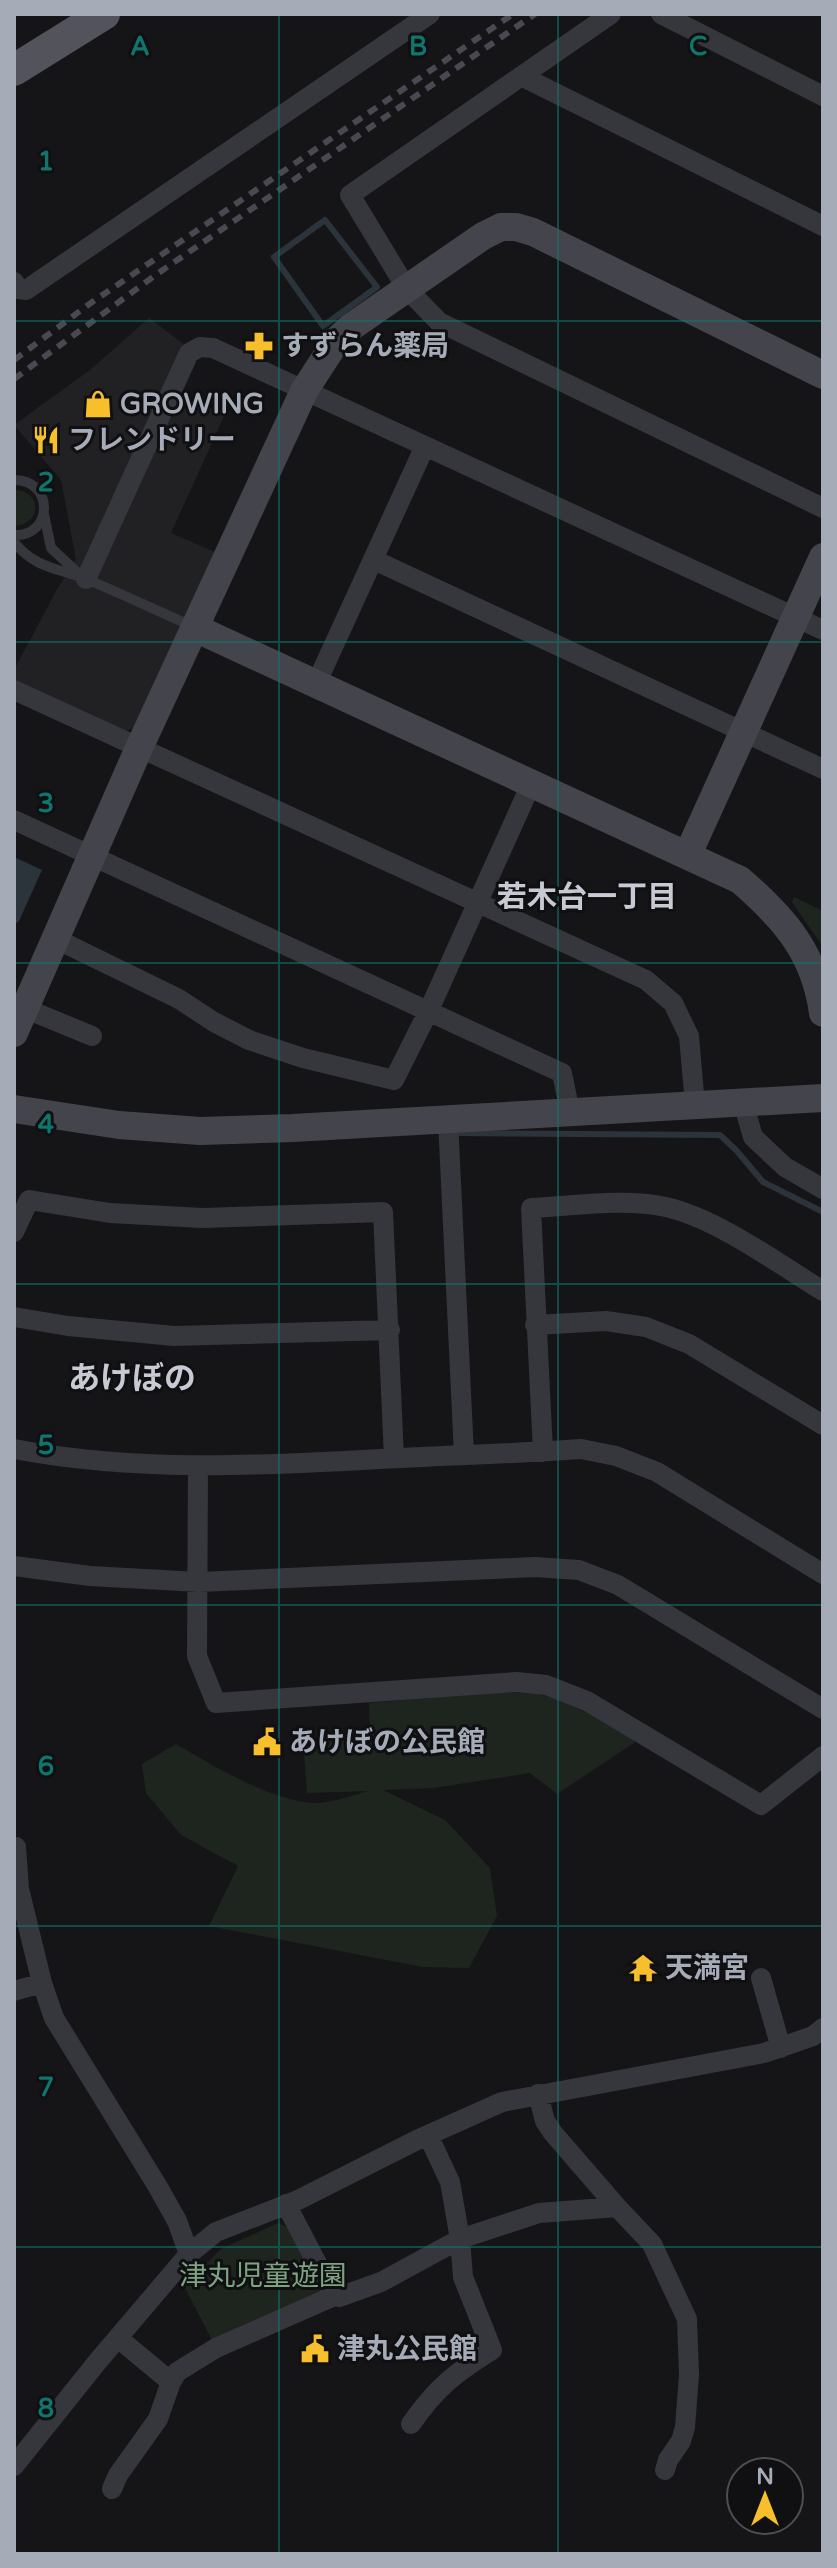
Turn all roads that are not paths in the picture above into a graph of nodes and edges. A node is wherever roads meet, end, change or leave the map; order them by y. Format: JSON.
{"nodes":[{"id":1,"x":104,"y":14,"type":"edge"},
{"id":2,"x":430,"y":14,"type":"edge"},
{"id":3,"x":611,"y":14,"type":"edge"},
{"id":4,"x":661,"y":14,"type":"edge"},
{"id":5,"x":14,"y":70,"type":"edge"},
{"id":6,"x":521,"y":76,"type":"junction"},
{"id":7,"x":823,"y":96,"type":"edge"},
{"id":8,"x":823,"y":226,"type":"edge"},
{"id":9,"x":14,"y":282,"type":"edge"},
{"id":10,"x":407,"y":289,"type":"junction"},
{"id":11,"x":823,"y":375,"type":"edge"},
{"id":12,"x":304,"y":391,"type":"junction"},
{"id":13,"x":425,"y":446,"type":"junction"},
{"id":14,"x":14,"y":480,"type":"edge"},
{"id":15,"x":823,"y":508,"type":"edge"},
{"id":16,"x":44,"y":513,"type":"junction"},
{"id":17,"x":14,"y":535,"type":"edge"},
{"id":18,"x":14,"y":542,"type":"edge"},
{"id":19,"x":823,"y":557,"type":"edge"},
{"id":20,"x":374,"y":560,"type":"junction"},
{"id":21,"x":86,"y":579,"type":"junction"},
{"id":22,"x":795,"y":618,"type":"junction"},
{"id":23,"x":195,"y":628,"type":"junction"},
{"id":24,"x":823,"y":630,"type":"edge"},
{"id":25,"x":316,"y":684,"type":"junction"},
{"id":26,"x":14,"y":690,"type":"edge"},
{"id":27,"x":744,"y":731,"type":"junction"},
{"id":28,"x":139,"y":748,"type":"junction"},
{"id":29,"x":823,"y":769,"type":"edge"},
{"id":30,"x":532,"y":782,"type":"junction"},
{"id":31,"x":14,"y":820,"type":"edge"},
{"id":32,"x":688,"y":854,"type":"junction"},
{"id":33,"x":92,"y":855,"type":"junction"},
{"id":34,"x":478,"y":904,"type":"junction"},
{"id":35,"x":54,"y":938,"type":"junction"},
{"id":36,"x":20,"y":1007,"type":"edge"},
{"id":37,"x":429,"y":1010,"type":"junction"},
{"id":38,"x":823,"y":1013,"type":"edge"},
{"id":39,"x":92,"y":1036,"type":"dead end"},
{"id":40,"x":823,"y":1098,"type":"edge"},
{"id":41,"x":743,"y":1102,"type":"junction"},
{"id":42,"x":695,"y":1105,"type":"junction"},
{"id":43,"x":14,"y":1109,"type":"edge"},
{"id":44,"x":570,"y":1112,"type":"junction"},
{"id":45,"x":448,"y":1120,"type":"junction"},
{"id":46,"x":823,"y":1189,"type":"edge"},
{"id":47,"x":14,"y":1232,"type":"edge"},
{"id":48,"x":823,"y":1291,"type":"edge"},
{"id":49,"x":14,"y":1317,"type":"edge"},
{"id":50,"x":535,"y":1325,"type":"junction"},
{"id":51,"x":390,"y":1330,"type":"junction"},
{"id":52,"x":823,"y":1425,"type":"edge"},
{"id":53,"x":14,"y":1449,"type":"edge"},
{"id":54,"x":543,"y":1452,"type":"junction"},
{"id":55,"x":464,"y":1455,"type":"junction"},
{"id":56,"x":394,"y":1458,"type":"junction"},
{"id":57,"x":198,"y":1466,"type":"junction"},
{"id":58,"x":14,"y":1566,"type":"edge"},
{"id":59,"x":823,"y":1574,"type":"edge"},
{"id":60,"x":199,"y":1582,"type":"junction"},
{"id":61,"x":823,"y":1709,"type":"edge"},
{"id":62,"x":823,"y":1756,"type":"edge"},
{"id":63,"x":16,"y":1847,"type":"dead end"},
{"id":64,"x":761,"y":1978,"type":"dead end"},
{"id":65,"x":42,"y":1983,"type":"junction"},
{"id":66,"x":14,"y":1991,"type":"edge"},
{"id":67,"x":823,"y":2028,"type":"edge"},
{"id":68,"x":781,"y":2048,"type":"junction"},
{"id":69,"x":538,"y":2094,"type":"junction"},
{"id":70,"x":428,"y":2135,"type":"junction"},
{"id":71,"x":286,"y":2204,"type":"junction"},
{"id":72,"x":617,"y":2207,"type":"junction"},
{"id":73,"x":460,"y":2239,"type":"junction"},
{"id":74,"x":189,"y":2254,"type":"junction"},
{"id":75,"x":334,"y":2296,"type":"junction"},
{"id":76,"x":118,"y":2338,"type":"junction"},
{"id":77,"x":171,"y":2382,"type":"junction"},
{"id":78,"x":411,"y":2424,"type":"dead end"},
{"id":79,"x":14,"y":2466,"type":"edge"},
{"id":80,"x":665,"y":2470,"type":"dead end"},
{"id":81,"x":112,"y":2489,"type":"dead end"}],
"edges":[{"from":1,"to":5,"type":"main road"},
{"from":2,"to":9,"type":"street"},
{"from":3,"to":6,"type":"street"},
{"from":4,"to":7,"type":"street"},
{"from":6,"to":8,"type":"street"},
{"from":6,"to":10,"type":"street"},
{"from":10,"to":11,"type":"street"},
{"from":10,"to":12,"type":"street"},
{"from":10,"to":15,"type":"street"},
{"from":12,"to":13,"type":"street"},
{"from":12,"to":21,"type":"street"},
{"from":12,"to":23,"type":"street"},
{"from":13,"to":20,"type":"street"},
{"from":13,"to":22,"type":"street"},
{"from":14,"to":16,"type":"lane"},
{"from":16,"to":17,"type":"lane"},
{"from":16,"to":21,"type":"lane"},
{"from":18,"to":21,"type":"lane"},
{"from":19,"to":22,"type":"street"},
{"from":20,"to":25,"type":"street"},
{"from":20,"to":27,"type":"street"},
{"from":21,"to":23,"type":"lane"},
{"from":22,"to":24,"type":"street"},
{"from":22,"to":27,"type":"street"},
{"from":23,"to":25,"type":"street"},
{"from":23,"to":28,"type":"street"},
{"from":25,"to":30,"type":"street"},
{"from":26,"to":28,"type":"street"},
{"from":27,"to":29,"type":"street"},
{"from":27,"to":32,"type":"street"},
{"from":28,"to":33,"type":"street"},
{"from":28,"to":34,"type":"street"},
{"from":30,"to":32,"type":"street"},
{"from":30,"to":34,"type":"street"},
{"from":31,"to":33,"type":"street"},
{"from":32,"to":38,"type":"street"},
{"from":33,"to":35,"type":"street"},
{"from":33,"to":37,"type":"street"},
{"from":34,"to":37,"type":"street"},
{"from":34,"to":42,"type":"street"},
{"from":35,"to":36,"type":"street"},
{"from":35,"to":37,"type":"street"},
{"from":36,"to":39,"type":"street"},
{"from":37,"to":44,"type":"street"},
{"from":40,"to":41,"type":"street"},
{"from":41,"to":42,"type":"street"},
{"from":41,"to":46,"type":"street"},
{"from":42,"to":44,"type":"street"},
{"from":43,"to":45,"type":"street"},
{"from":44,"to":45,"type":"street"},
{"from":45,"to":55,"type":"street"},
{"from":47,"to":51,"type":"street"},
{"from":48,"to":50,"type":"street"},
{"from":49,"to":51,"type":"street"},
{"from":50,"to":52,"type":"street"},
{"from":50,"to":54,"type":"street"},
{"from":51,"to":56,"type":"street"},
{"from":53,"to":57,"type":"street"},
{"from":54,"to":55,"type":"street"},
{"from":54,"to":59,"type":"street"},
{"from":55,"to":56,"type":"street"},
{"from":56,"to":57,"type":"street"},
{"from":57,"to":60,"type":"street"},
{"from":58,"to":60,"type":"street"},
{"from":60,"to":61,"type":"street"},
{"from":60,"to":62,"type":"street"},
{"from":63,"to":65,"type":"street"},
{"from":64,"to":68,"type":"street"},
{"from":65,"to":66,"type":"street"},
{"from":65,"to":74,"type":"street"},
{"from":67,"to":68,"type":"street"},
{"from":68,"to":69,"type":"street"},
{"from":69,"to":70,"type":"street"},
{"from":69,"to":72,"type":"street"},
{"from":70,"to":71,"type":"street"},
{"from":70,"to":73,"type":"street"},
{"from":71,"to":74,"type":"street"},
{"from":71,"to":75,"type":"street"},
{"from":72,"to":73,"type":"street"},
{"from":72,"to":80,"type":"street"},
{"from":73,"to":75,"type":"street"},
{"from":73,"to":78,"type":"street"},
{"from":74,"to":76,"type":"street"},
{"from":75,"to":77,"type":"street"},
{"from":76,"to":77,"type":"street"},
{"from":76,"to":79,"type":"street"},
{"from":77,"to":81,"type":"street"}]}
